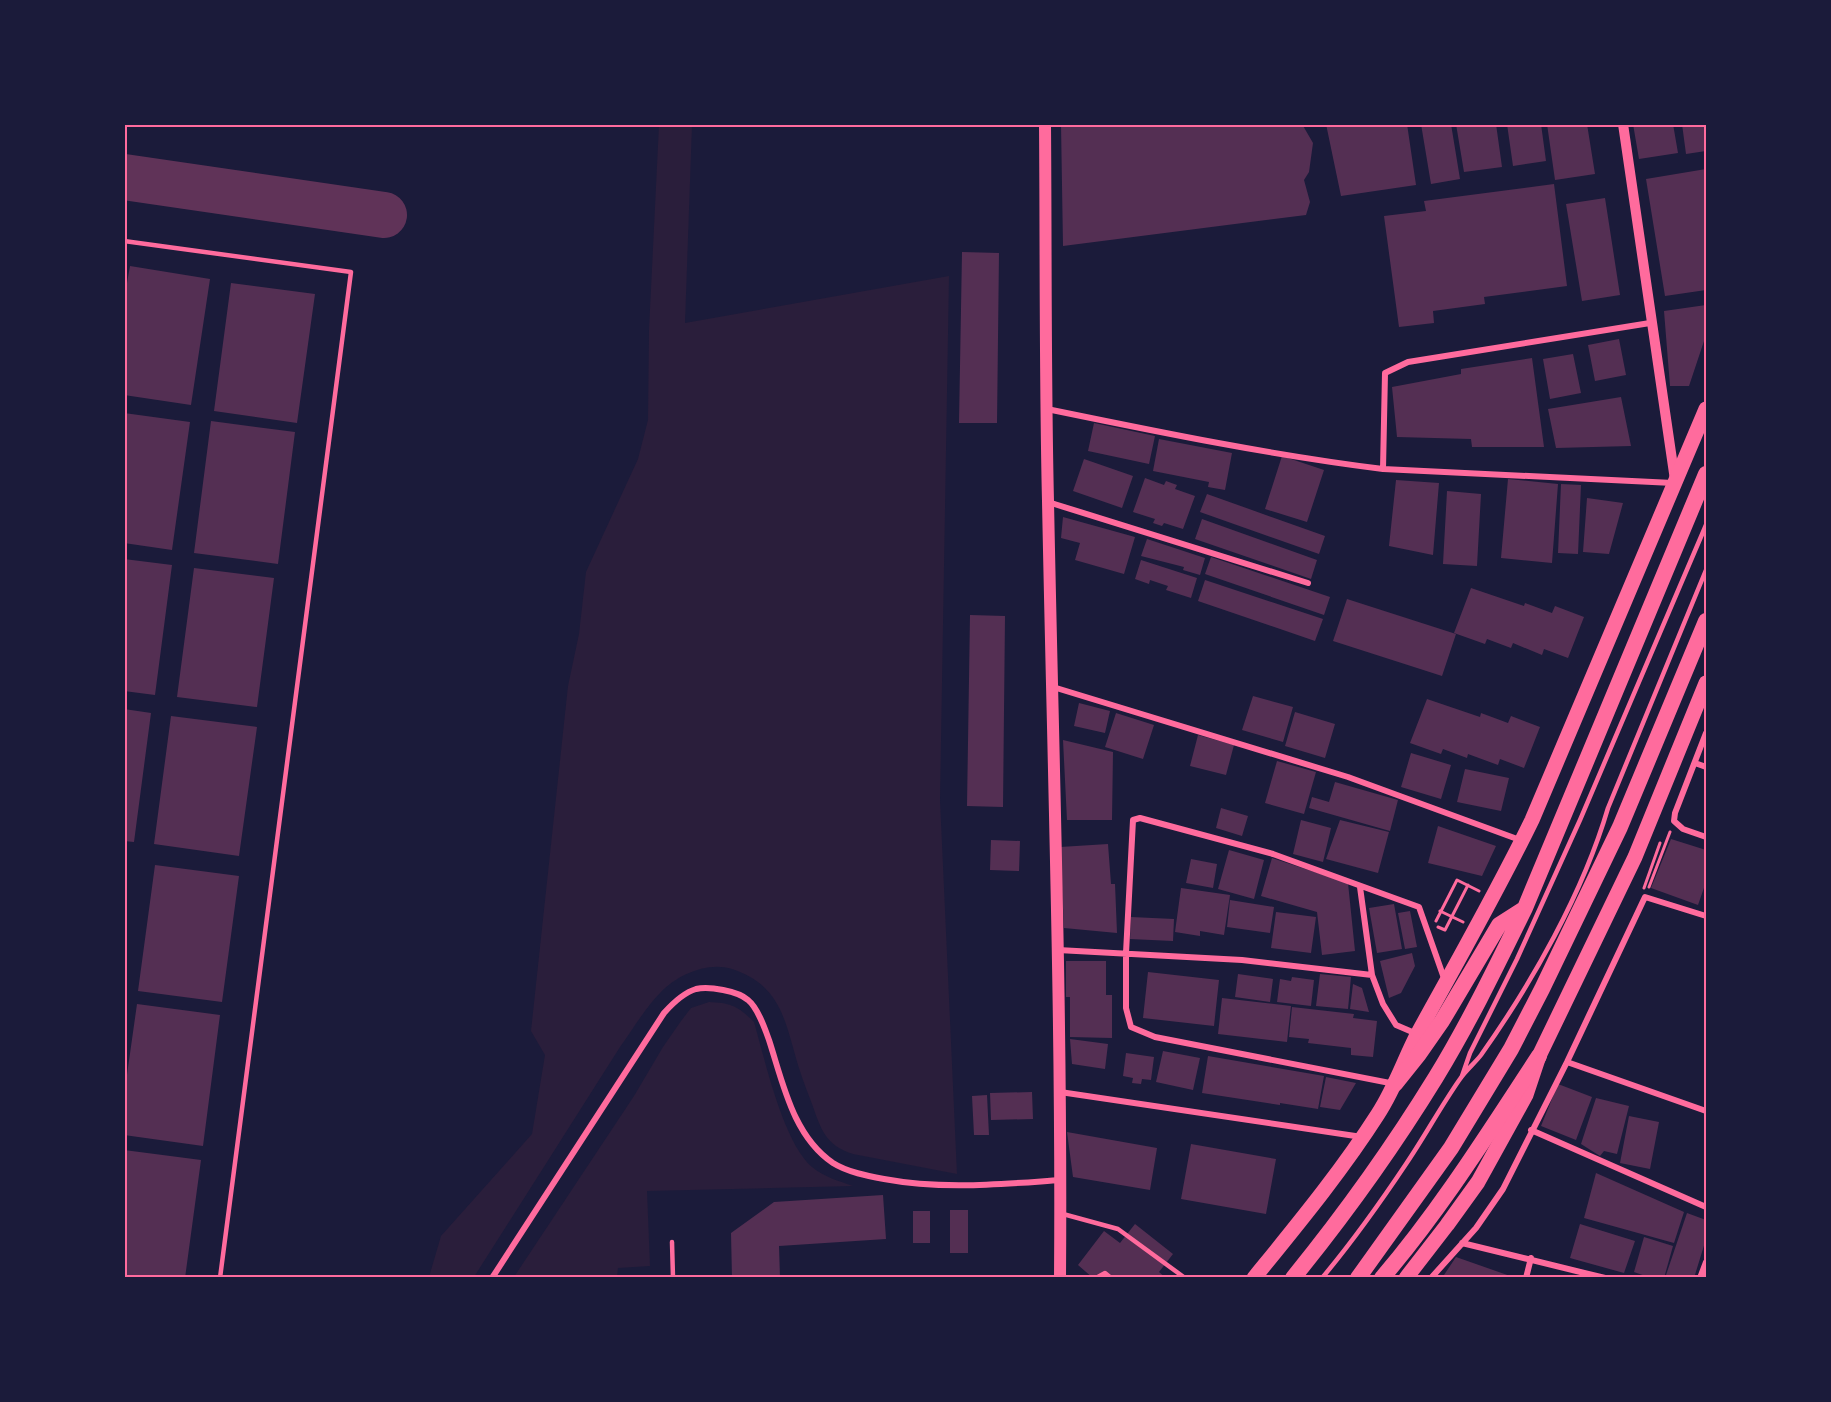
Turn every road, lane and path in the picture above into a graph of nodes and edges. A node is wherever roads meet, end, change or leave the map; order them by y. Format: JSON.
{"nodes":[{"id":1,"x":1045,"y":124,"type":"edge"},
{"id":2,"x":1623,"y":124,"type":"edge"},
{"id":3,"x":124,"y":241,"type":"edge"},
{"id":4,"x":1650,"y":323,"type":"junction"},
{"id":5,"x":1046,"y":409,"type":"junction"},
{"id":6,"x":1707,"y":410,"type":"edge"},
{"id":7,"x":1383,"y":469,"type":"junction"},
{"id":8,"x":1707,"y":474,"type":"edge"},
{"id":9,"x":1675,"y":483,"type":"junction"},
{"id":10,"x":1048,"y":502,"type":"junction"},
{"id":11,"x":1707,"y":525,"type":"edge"},
{"id":12,"x":1707,"y":570,"type":"edge"},
{"id":13,"x":1308,"y":584,"type":"dead end"},
{"id":14,"x":1707,"y":621,"type":"edge"},
{"id":15,"x":1707,"y":683,"type":"edge"},
{"id":16,"x":1053,"y":687,"type":"junction"},
{"id":17,"x":1707,"y":733,"type":"edge"},
{"id":18,"x":1695,"y":763,"type":"junction"},
{"id":19,"x":1707,"y":767,"type":"edge"},
{"id":20,"x":1674,"y":821,"type":"junction"},
{"id":21,"x":1707,"y":837,"type":"edge"},
{"id":22,"x":1522,"y":841,"type":"junction"},
{"id":23,"x":1660,"y":841,"type":"dead end"},
{"id":24,"x":1655,"y":864,"type":"junction"},
{"id":25,"x":1467,"y":885,"type":"junction"},
{"id":26,"x":1360,"y":887,"type":"junction"},
{"id":27,"x":1643,"y":888,"type":"dead end"},
{"id":28,"x":1645,"y":897,"type":"junction"},
{"id":29,"x":1491,"y":898,"type":"junction"},
{"id":30,"x":1525,"y":908,"type":"junction"},
{"id":31,"x":1707,"y":916,"type":"edge"},
{"id":32,"x":1058,"y":950,"type":"junction"},
{"id":33,"x":1126,"y":953,"type":"junction"},
{"id":34,"x":1372,"y":975,"type":"junction"},
{"id":35,"x":1446,"y":984,"type":"junction"},
{"id":36,"x":1418,"y":1034,"type":"junction"},
{"id":37,"x":1539,"y":1056,"type":"junction"},
{"id":38,"x":1567,"y":1062,"type":"junction"},
{"id":39,"x":1461,"y":1078,"type":"junction"},
{"id":40,"x":1395,"y":1084,"type":"junction"},
{"id":41,"x":1060,"y":1092,"type":"junction"},
{"id":42,"x":1707,"y":1111,"type":"edge"},
{"id":43,"x":1531,"y":1130,"type":"junction"},
{"id":44,"x":1363,"y":1137,"type":"junction"},
{"id":45,"x":1061,"y":1180,"type":"junction"},
{"id":46,"x":1707,"y":1208,"type":"edge"},
{"id":47,"x":1060,"y":1213,"type":"junction"},
{"id":48,"x":672,"y":1242,"type":"dead end"},
{"id":49,"x":1462,"y":1243,"type":"junction"},
{"id":50,"x":1531,"y":1258,"type":"junction"},
{"id":51,"x":1707,"y":1262,"type":"edge"},
{"id":52,"x":1061,"y":1277,"type":"edge"},
{"id":53,"x":220,"y":1278,"type":"edge"},
{"id":54,"x":492,"y":1278,"type":"edge"},
{"id":55,"x":674,"y":1278,"type":"edge"},
{"id":56,"x":1096,"y":1278,"type":"edge"},
{"id":57,"x":1111,"y":1278,"type":"edge"},
{"id":58,"x":1185,"y":1278,"type":"edge"},
{"id":59,"x":1254,"y":1278,"type":"edge"},
{"id":60,"x":1293,"y":1278,"type":"edge"},
{"id":61,"x":1322,"y":1278,"type":"edge"},
{"id":62,"x":1358,"y":1278,"type":"edge"},
{"id":63,"x":1382,"y":1278,"type":"edge"},
{"id":64,"x":1406,"y":1278,"type":"edge"},
{"id":65,"x":1431,"y":1278,"type":"edge"},
{"id":66,"x":1526,"y":1278,"type":"edge"},
{"id":67,"x":1605,"y":1278,"type":"edge"},
{"id":68,"x":1700,"y":1278,"type":"edge"}],
"edges":[{"from":1,"to":5,"type":"main road"},
{"from":2,"to":4,"type":"street"},
{"from":3,"to":53,"type":"lane"},
{"from":4,"to":7,"type":"street"},
{"from":4,"to":9,"type":"street"},
{"from":5,"to":7,"type":"street"},
{"from":5,"to":10,"type":"main road"},
{"from":6,"to":9,"type":"main road"},
{"from":7,"to":9,"type":"street"},
{"from":8,"to":30,"type":"highway"},
{"from":9,"to":22,"type":"main road"},
{"from":10,"to":13,"type":"street"},
{"from":10,"to":16,"type":"main road"},
{"from":11,"to":39,"type":"lane"},
{"from":12,"to":39,"type":"lane"},
{"from":14,"to":62,"type":"highway"},
{"from":15,"to":37,"type":"main road"},
{"from":16,"to":22,"type":"street"},
{"from":16,"to":32,"type":"main road"},
{"from":17,"to":18,"type":"street"},
{"from":18,"to":19,"type":"street"},
{"from":18,"to":20,"type":"street"},
{"from":20,"to":21,"type":"street"},
{"from":20,"to":24,"type":"path"},
{"from":22,"to":29,"type":"main road"},
{"from":23,"to":24,"type":"path"},
{"from":24,"to":27,"type":"path"},
{"from":24,"to":28,"type":"path"},
{"from":25,"to":25,"type":"path"},
{"from":25,"to":29,"type":"path"},
{"from":26,"to":33,"type":"street"},
{"from":26,"to":34,"type":"street"},
{"from":26,"to":35,"type":"street"},
{"from":28,"to":31,"type":"street"},
{"from":28,"to":38,"type":"street"},
{"from":29,"to":35,"type":"main road"},
{"from":30,"to":40,"type":"highway"},
{"from":30,"to":60,"type":"highway"},
{"from":32,"to":33,"type":"street"},
{"from":32,"to":41,"type":"main road"},
{"from":33,"to":34,"type":"street"},
{"from":33,"to":40,"type":"street"},
{"from":34,"to":36,"type":"street"},
{"from":35,"to":36,"type":"main road"},
{"from":36,"to":40,"type":"main road"},
{"from":37,"to":63,"type":"highway"},
{"from":37,"to":64,"type":"main road"},
{"from":38,"to":42,"type":"street"},
{"from":38,"to":43,"type":"street"},
{"from":39,"to":61,"type":"lane"},
{"from":40,"to":44,"type":"main road"},
{"from":41,"to":44,"type":"street"},
{"from":41,"to":45,"type":"main road"},
{"from":43,"to":46,"type":"street"},
{"from":43,"to":49,"type":"street"},
{"from":44,"to":59,"type":"main road"},
{"from":45,"to":47,"type":"main road"},
{"from":45,"to":54,"type":"street"},
{"from":47,"to":52,"type":"main road"},
{"from":47,"to":58,"type":"lane"},
{"from":48,"to":55,"type":"lane"},
{"from":49,"to":50,"type":"street"},
{"from":49,"to":65,"type":"street"},
{"from":50,"to":66,"type":"street"},
{"from":50,"to":67,"type":"street"},
{"from":51,"to":68,"type":"street"},
{"from":56,"to":57,"type":"lane"}]}
